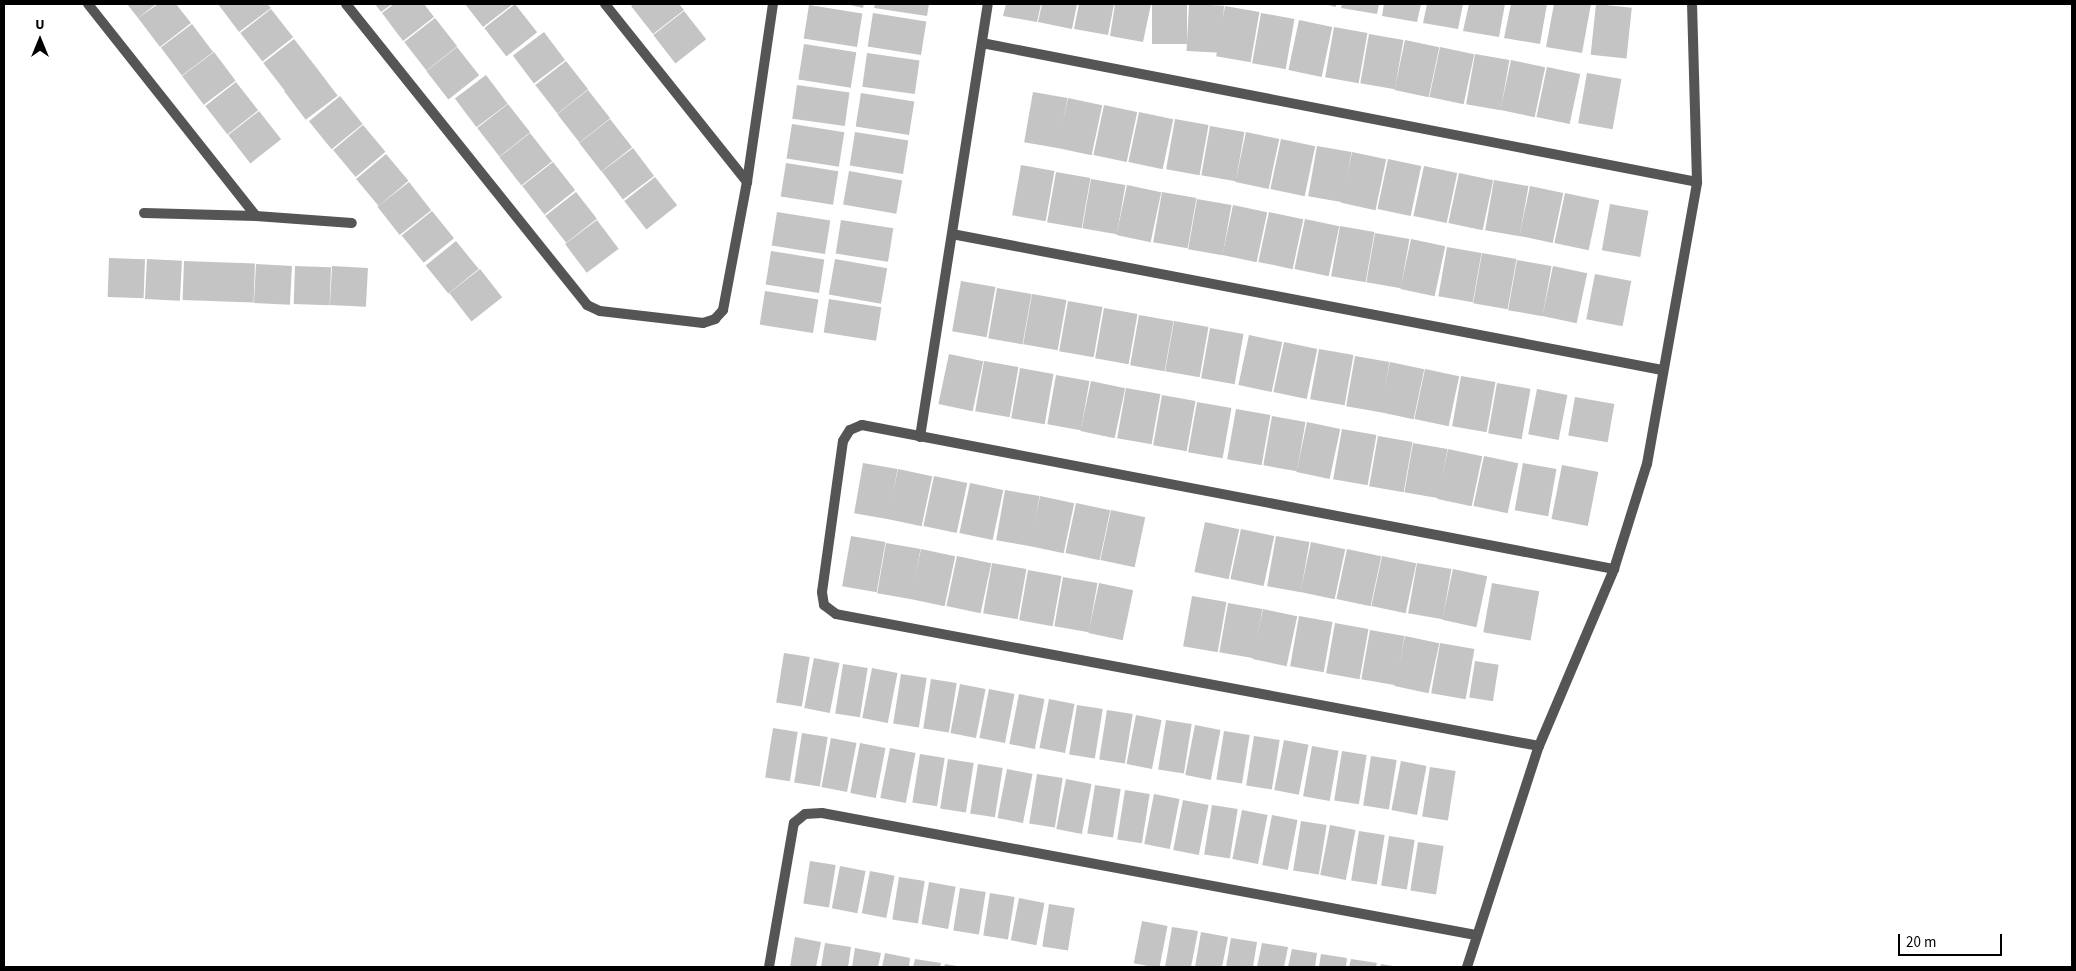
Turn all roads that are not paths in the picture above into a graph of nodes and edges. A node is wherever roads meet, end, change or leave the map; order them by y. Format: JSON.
{"nodes":[{"id":1,"x":88,"y":4,"type":"edge"},
{"id":2,"x":346,"y":4,"type":"edge"},
{"id":3,"x":604,"y":4,"type":"edge"},
{"id":4,"x":773,"y":4,"type":"edge"},
{"id":5,"x":988,"y":4,"type":"edge"},
{"id":6,"x":1692,"y":4,"type":"edge"},
{"id":7,"x":982,"y":43,"type":"junction"},
{"id":8,"x":747,"y":182,"type":"junction"},
{"id":9,"x":1697,"y":182,"type":"junction"},
{"id":10,"x":144,"y":214,"type":"dead end"},
{"id":11,"x":256,"y":216,"type":"junction"},
{"id":12,"x":352,"y":223,"type":"dead end"},
{"id":13,"x":952,"y":234,"type":"junction"},
{"id":14,"x":1662,"y":370,"type":"junction"},
{"id":15,"x":920,"y":437,"type":"junction"},
{"id":16,"x":1614,"y":569,"type":"junction"},
{"id":17,"x":1539,"y":746,"type":"junction"},
{"id":18,"x":1476,"y":935,"type":"junction"},
{"id":19,"x":769,"y":967,"type":"edge"},
{"id":20,"x":1467,"y":967,"type":"edge"}],
"edges":[{"from":1,"to":11,"type":"street"},
{"from":2,"to":8,"type":"street"},
{"from":3,"to":8,"type":"street"},
{"from":4,"to":8,"type":"street"},
{"from":5,"to":7,"type":"street"},
{"from":6,"to":9,"type":"street"},
{"from":7,"to":9,"type":"street"},
{"from":7,"to":13,"type":"street"},
{"from":9,"to":14,"type":"street"},
{"from":10,"to":11,"type":"street"},
{"from":11,"to":12,"type":"street"},
{"from":13,"to":14,"type":"street"},
{"from":13,"to":15,"type":"street"},
{"from":14,"to":16,"type":"street"},
{"from":15,"to":16,"type":"street"},
{"from":15,"to":17,"type":"street"},
{"from":16,"to":17,"type":"street"},
{"from":17,"to":18,"type":"street"},
{"from":18,"to":19,"type":"street"},
{"from":18,"to":20,"type":"street"}]}
